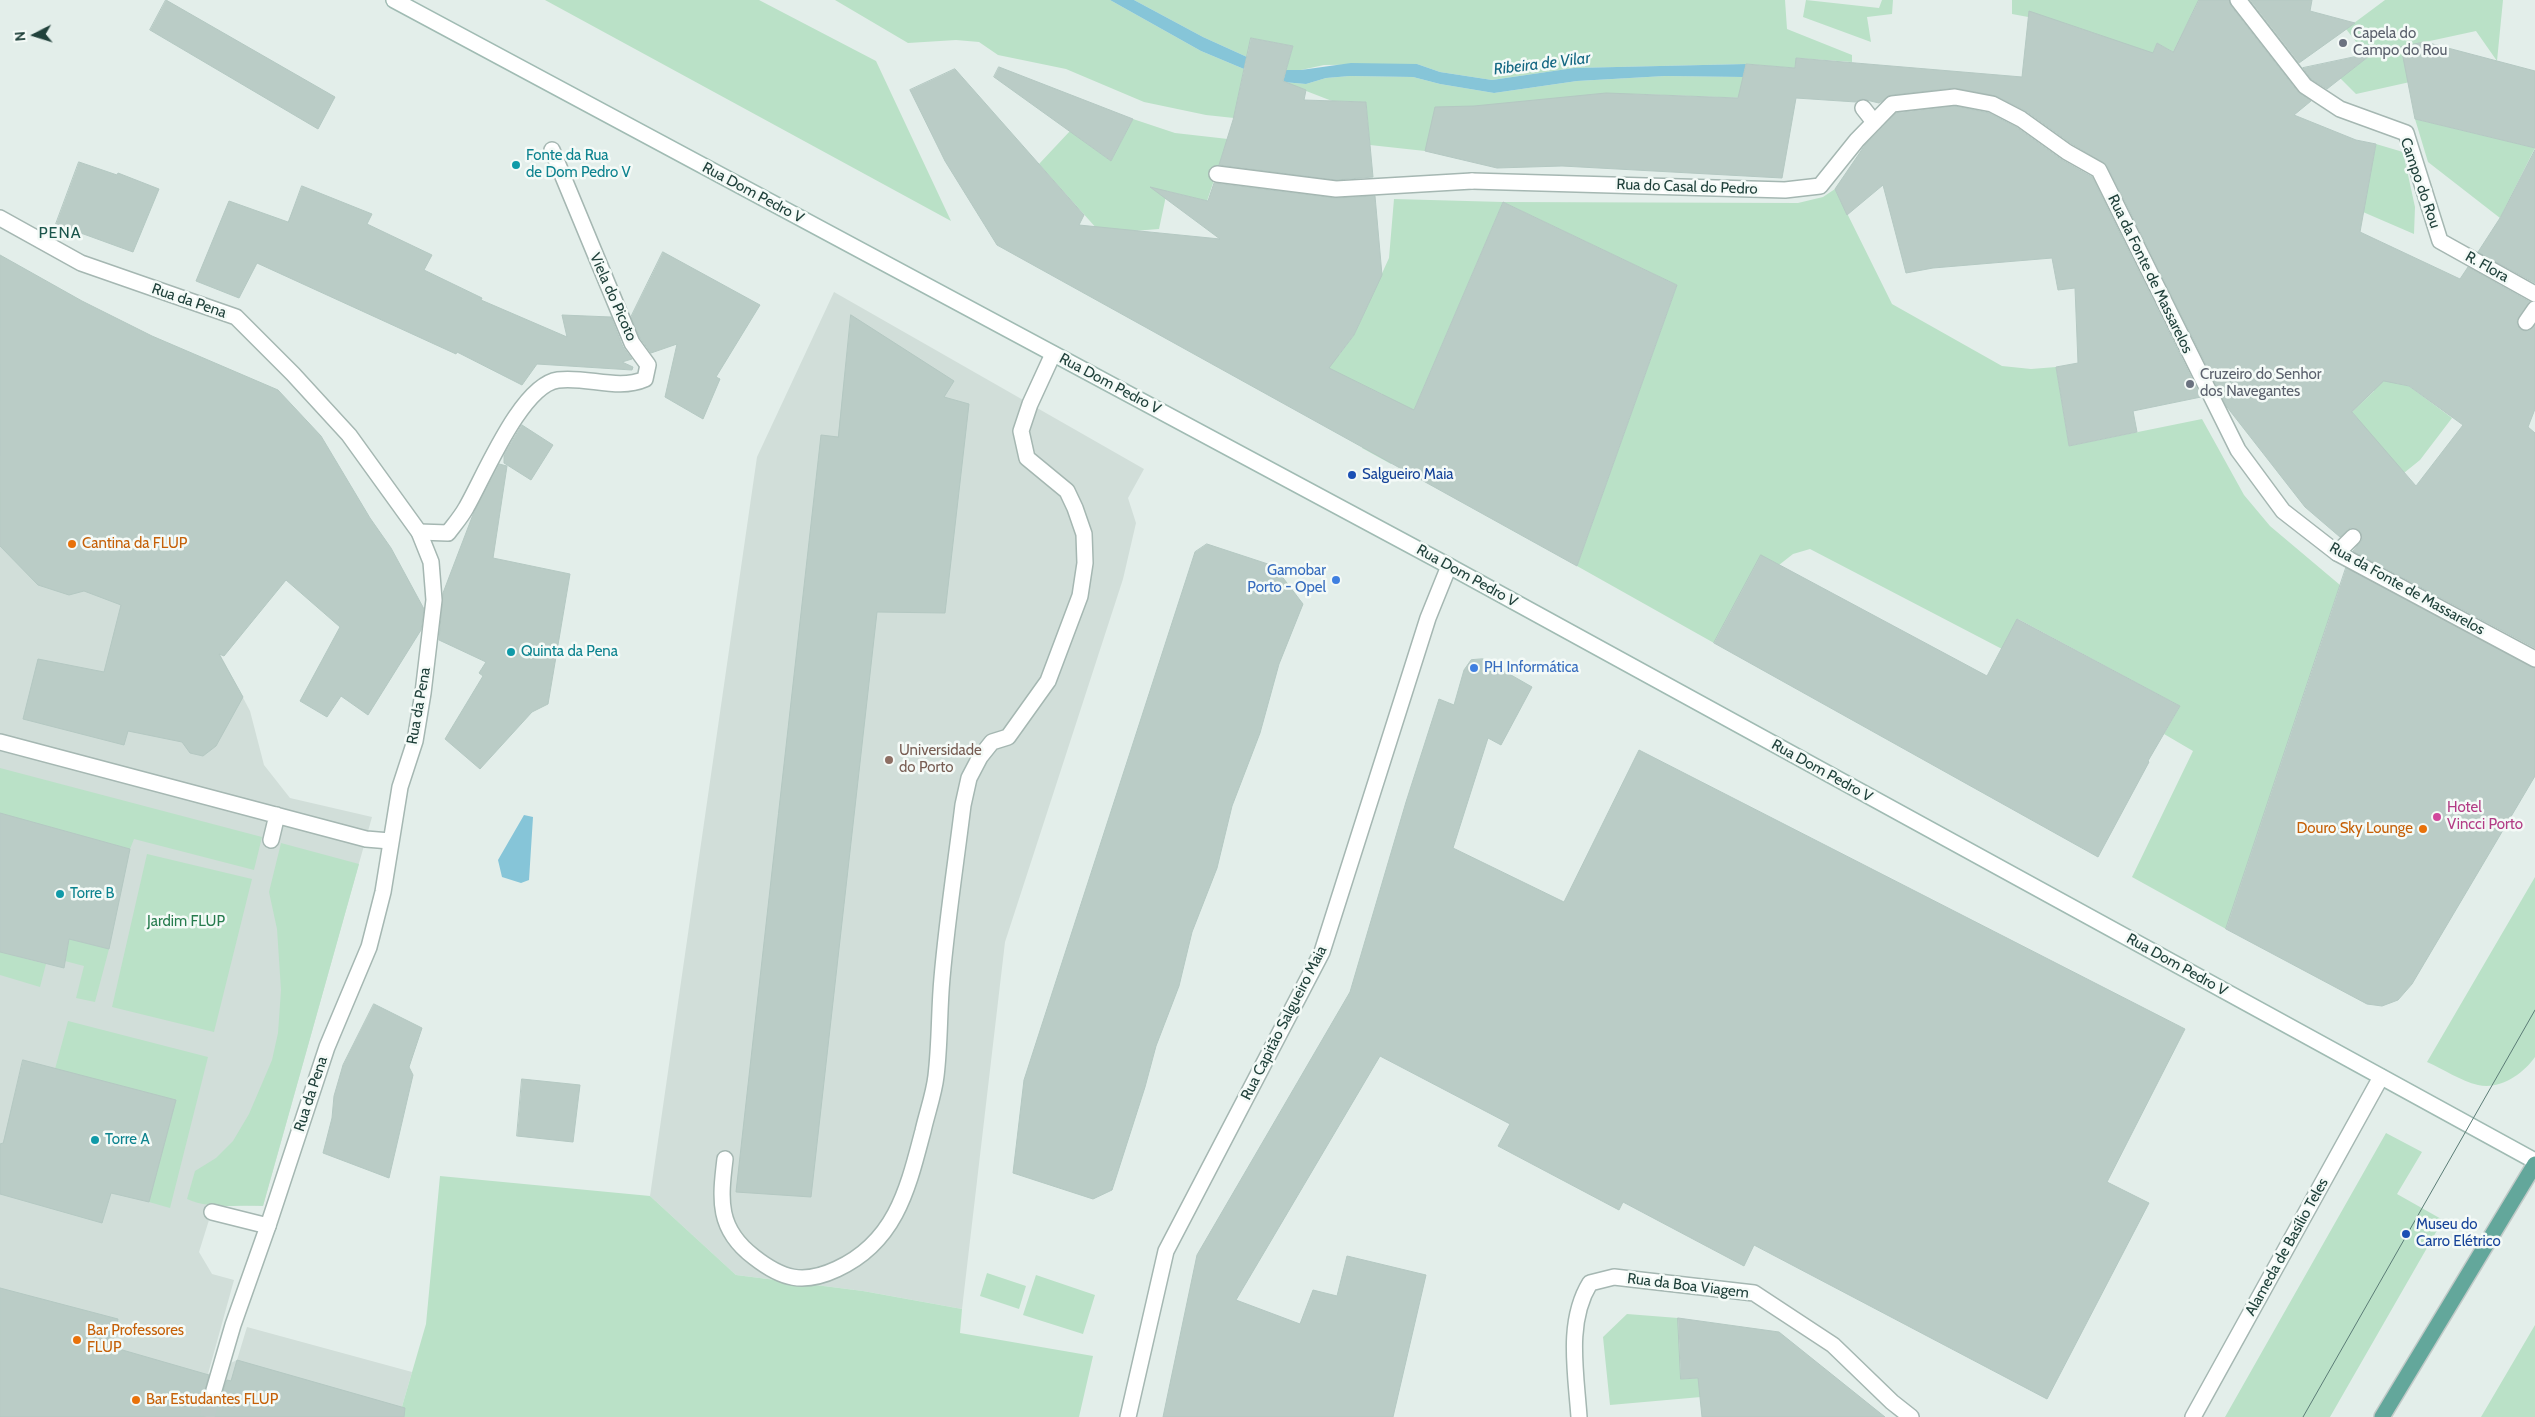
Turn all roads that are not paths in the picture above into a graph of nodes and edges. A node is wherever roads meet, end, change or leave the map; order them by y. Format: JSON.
{"nodes":[{"id":1,"x":394,"y":0,"type":"edge"},
{"id":2,"x":2238,"y":0,"type":"edge"},
{"id":3,"x":1863,"y":108,"type":"dead end"},
{"id":4,"x":1874,"y":122,"type":"junction"},
{"id":5,"x":552,"y":150,"type":"dead end"},
{"id":6,"x":2099,"y":170,"type":"joint"},
{"id":7,"x":1217,"y":174,"type":"dead end"},
{"id":8,"x":0,"y":218,"type":"edge"},
{"id":9,"x":2440,"y":241,"type":"joint"},
{"id":10,"x":2535,"y":294,"type":"edge"},
{"id":11,"x":2535,"y":308,"type":"edge"},
{"id":12,"x":2526,"y":322,"type":"dead end"},
{"id":13,"x":1053,"y":354,"type":"junction"},
{"id":14,"x":419,"y":532,"type":"junction"},
{"id":15,"x":2353,"y":537,"type":"dead end"},
{"id":16,"x":2337,"y":553,"type":"junction"},
{"id":17,"x":1449,"y":566,"type":"junction"},
{"id":18,"x":2535,"y":659,"type":"edge"},
{"id":19,"x":0,"y":742,"type":"edge"},
{"id":20,"x":277,"y":815,"type":"junction"},
{"id":21,"x":271,"y":840,"type":"dead end"},
{"id":22,"x":390,"y":841,"type":"junction"},
{"id":23,"x":2381,"y":1077,"type":"junction"},
{"id":24,"x":725,"y":1159,"type":"dead end"},
{"id":25,"x":2535,"y":1162,"type":"edge"},
{"id":26,"x":212,"y":1212,"type":"dead end"},
{"id":27,"x":268,"y":1226,"type":"junction"},
{"id":28,"x":214,"y":1390,"type":"tunnel mouth"},
{"id":29,"x":1128,"y":1417,"type":"edge"},
{"id":30,"x":1579,"y":1417,"type":"edge"},
{"id":31,"x":1911,"y":1417,"type":"edge"},
{"id":32,"x":2194,"y":1417,"type":"edge"},
{"id":33,"x":2382,"y":1417,"type":"edge"}],
"edges":[{"from":1,"to":13,"type":"street","name":"Rua Dom Pedro V"},
{"from":2,"to":9,"type":"street","name":"Campo do Rou"},
{"from":3,"to":4,"type":"street"},
{"from":4,"to":6,"type":"street","name":"Rua do Casal do Pedro"},
{"from":4,"to":7,"type":"street","name":"Rua do Casal do Pedro"},
{"from":5,"to":14,"type":"street","name":"Viela do Picoto"},
{"from":6,"to":16,"type":"street","name":"Rua da Fonte de Massarelos"},
{"from":8,"to":14,"type":"street","name":"Rua da Pena"},
{"from":9,"to":10,"type":"street","name":"R. Flora"},
{"from":11,"to":12,"type":"street"},
{"from":13,"to":17,"type":"street","name":"Rua Dom Pedro V"},
{"from":13,"to":24,"type":"street"},
{"from":14,"to":22,"type":"street","name":"Rua da Pena"},
{"from":15,"to":16,"type":"street"},
{"from":16,"to":18,"type":"street","name":"Rua da Fonte de Massarelos"},
{"from":17,"to":23,"type":"street","name":"Rua Dom Pedro V"},
{"from":17,"to":29,"type":"street","name":"Rua Capitão Salgueiro Maia"},
{"from":19,"to":20,"type":"street"},
{"from":20,"to":21,"type":"street"},
{"from":20,"to":22,"type":"street"},
{"from":22,"to":27,"type":"street","name":"Rua da Pena"},
{"from":23,"to":25,"type":"street","name":"Rua Dom Pedro V"},
{"from":23,"to":32,"type":"street","name":"Alameda de Basílio Teles"},
{"from":25,"to":33,"type":"main road"},
{"from":26,"to":27,"type":"street"},
{"from":27,"to":28,"type":"street","name":"Rua da Pena"},
{"from":30,"to":31,"type":"street","name":"Rua da Boa Viagem"}]}
